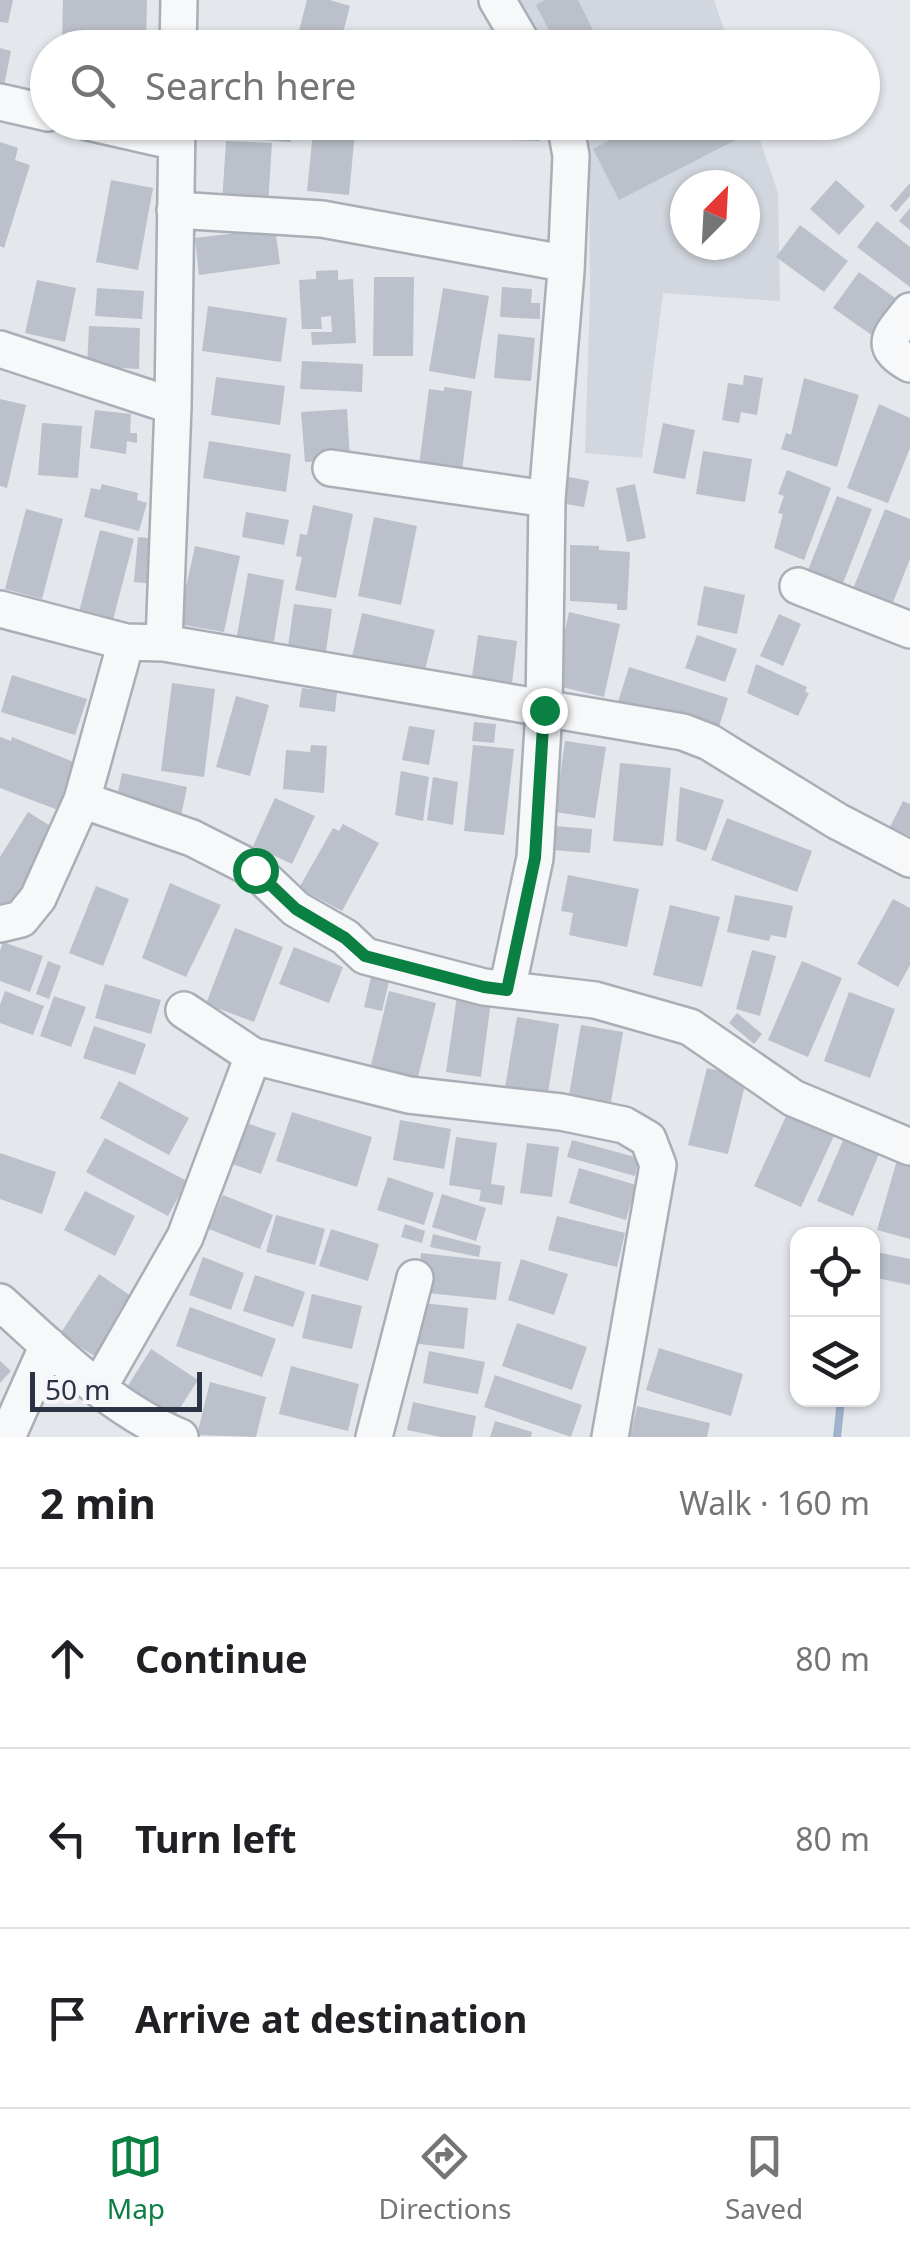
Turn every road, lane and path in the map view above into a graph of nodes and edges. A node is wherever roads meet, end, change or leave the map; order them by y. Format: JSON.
{"nodes":[{"id":1,"x":179,"y":0,"type":"edge"},
{"id":2,"x":497,"y":0,"type":"edge"},
{"id":3,"x":178,"y":30,"type":"edge"},
{"id":4,"x":514,"y":30,"type":"edge"},
{"id":5,"x":0,"y":102,"type":"edge"},
{"id":6,"x":30,"y":109,"type":"edge"},
{"id":7,"x":177,"y":140,"type":"edge"},
{"id":8,"x":568,"y":140,"type":"edge"},
{"id":9,"x":175,"y":210,"type":"junction"},
{"id":10,"x":566,"y":271,"type":"junction"},
{"id":11,"x":910,"y":311,"type":"edge"},
{"id":12,"x":0,"y":350,"type":"edge"},
{"id":13,"x":910,"y":364,"type":"edge"},
{"id":14,"x":173,"y":406,"type":"junction"},
{"id":15,"x":331,"y":468,"type":"dead end"},
{"id":16,"x":546,"y":499,"type":"junction"},
{"id":17,"x":798,"y":586,"type":"dead end"},
{"id":18,"x":0,"y":609,"type":"edge"},
{"id":19,"x":910,"y":630,"type":"edge"},
{"id":20,"x":126,"y":642,"type":"junction"},
{"id":21,"x":164,"y":643,"type":"junction"},
{"id":22,"x":544,"y":710,"type":"junction"},
{"id":23,"x":82,"y":800,"type":"junction"},
{"id":24,"x":910,"y":859,"type":"edge"},
{"id":25,"x":0,"y":924,"type":"edge"},
{"id":26,"x":507,"y":990,"type":"junction"},
{"id":27,"x":184,"y":1010,"type":"dead end"},
{"id":28,"x":254,"y":1056,"type":"junction"},
{"id":29,"x":910,"y":1147,"type":"edge"},
{"id":30,"x":415,"y":1278,"type":"dead end"},
{"id":31,"x":0,"y":1302,"type":"edge"},
{"id":32,"x":48,"y":1345,"type":"junction"},
{"id":33,"x":98,"y":1388,"type":"junction"},
{"id":34,"x":7,"y":1437,"type":"edge"},
{"id":35,"x":180,"y":1437,"type":"edge"},
{"id":36,"x":374,"y":1437,"type":"edge"},
{"id":37,"x":610,"y":1437,"type":"edge"}],
"edges":[{"from":1,"to":3,"type":"street"},
{"from":2,"to":4,"type":"street"},
{"from":5,"to":6,"type":"street"},
{"from":7,"to":9,"type":"street"},
{"from":8,"to":10,"type":"street"},
{"from":9,"to":10,"type":"street"},
{"from":9,"to":14,"type":"street"},
{"from":10,"to":16,"type":"street"},
{"from":11,"to":13,"type":"street"},
{"from":12,"to":14,"type":"street"},
{"from":14,"to":21,"type":"street"},
{"from":15,"to":16,"type":"street"},
{"from":16,"to":22,"type":"street"},
{"from":17,"to":19,"type":"street"},
{"from":18,"to":20,"type":"street"},
{"from":20,"to":21,"type":"street"},
{"from":20,"to":23,"type":"street"},
{"from":21,"to":22,"type":"street"},
{"from":22,"to":24,"type":"street"},
{"from":22,"to":26,"type":"street"},
{"from":23,"to":25,"type":"street"},
{"from":23,"to":26,"type":"street"},
{"from":26,"to":29,"type":"street"},
{"from":27,"to":28,"type":"street"},
{"from":28,"to":33,"type":"street"},
{"from":28,"to":37,"type":"street"},
{"from":30,"to":36,"type":"street"},
{"from":31,"to":32,"type":"street"},
{"from":32,"to":33,"type":"street"},
{"from":32,"to":34,"type":"street"},
{"from":33,"to":35,"type":"street"}]}
